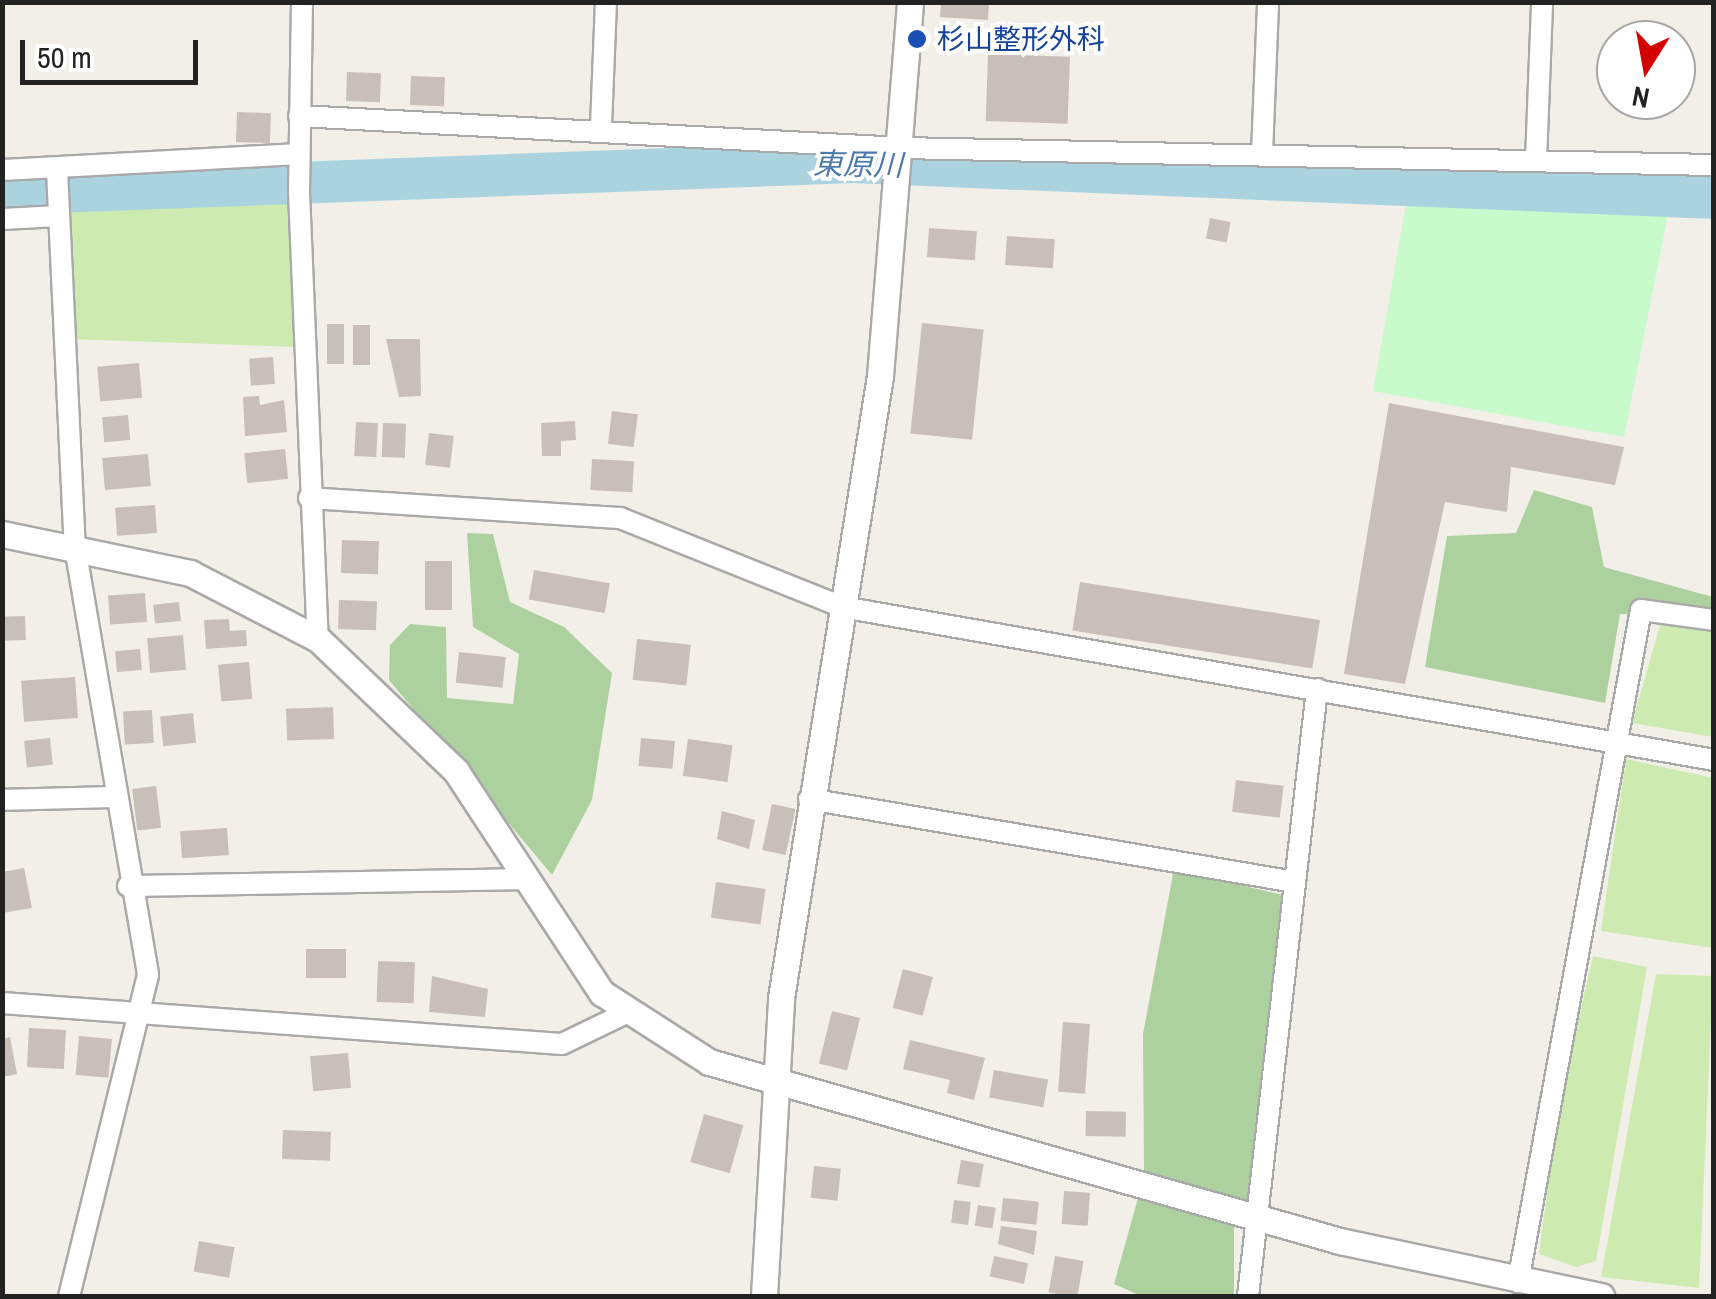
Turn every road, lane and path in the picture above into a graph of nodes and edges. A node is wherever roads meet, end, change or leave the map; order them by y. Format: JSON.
{"nodes":[{"id":1,"x":302,"y":2,"type":"edge"},
{"id":2,"x":606,"y":2,"type":"edge"},
{"id":3,"x":910,"y":2,"type":"edge"},
{"id":4,"x":1268,"y":2,"type":"edge"},
{"id":5,"x":1542,"y":2,"type":"edge"},
{"id":6,"x":299,"y":116,"type":"junction"},
{"id":7,"x":601,"y":126,"type":"junction"},
{"id":8,"x":901,"y":148,"type":"junction"},
{"id":9,"x":299,"y":154,"type":"junction"},
{"id":10,"x":1262,"y":154,"type":"junction"},
{"id":11,"x":1536,"y":161,"type":"junction"},
{"id":12,"x":1714,"y":165,"type":"edge"},
{"id":13,"x":2,"y":170,"type":"edge"},
{"id":14,"x":57,"y":170,"type":"junction"},
{"id":15,"x":58,"y":216,"type":"junction"},
{"id":16,"x":2,"y":219,"type":"edge"},
{"id":17,"x":309,"y":498,"type":"junction"},
{"id":18,"x":2,"y":534,"type":"edge"},
{"id":19,"x":75,"y":547,"type":"junction"},
{"id":20,"x":842,"y":607,"type":"junction"},
{"id":21,"x":1714,"y":620,"type":"edge"},
{"id":22,"x":318,"y":639,"type":"junction"},
{"id":23,"x":1317,"y":690,"type":"junction"},
{"id":24,"x":1613,"y":742,"type":"junction"},
{"id":25,"x":1714,"y":760,"type":"edge"},
{"id":26,"x":114,"y":797,"type":"junction"},
{"id":27,"x":809,"y":799,"type":"junction"},
{"id":28,"x":2,"y":800,"type":"edge"},
{"id":29,"x":520,"y":879,"type":"junction"},
{"id":30,"x":1295,"y":882,"type":"junction"},
{"id":31,"x":128,"y":886,"type":"junction"},
{"id":32,"x":2,"y":1003,"type":"edge"},
{"id":33,"x":137,"y":1012,"type":"junction"},
{"id":34,"x":624,"y":1014,"type":"junction"},
{"id":35,"x":776,"y":1081,"type":"junction"},
{"id":36,"x":1256,"y":1218,"type":"junction"},
{"id":37,"x":1518,"y":1282,"type":"junction"},
{"id":38,"x":70,"y":1296,"type":"edge"},
{"id":39,"x":764,"y":1296,"type":"edge"},
{"id":40,"x":1248,"y":1296,"type":"edge"},
{"id":41,"x":1601,"y":1296,"type":"edge"}],
"edges":[{"from":1,"to":6,"type":"street"},
{"from":2,"to":7,"type":"street"},
{"from":3,"to":8,"type":"street"},
{"from":4,"to":10,"type":"street"},
{"from":5,"to":11,"type":"street"},
{"from":6,"to":7,"type":"street"},
{"from":6,"to":9,"type":"street"},
{"from":7,"to":8,"type":"street"},
{"from":8,"to":10,"type":"street"},
{"from":8,"to":20,"type":"street"},
{"from":9,"to":14,"type":"street"},
{"from":9,"to":17,"type":"street"},
{"from":10,"to":11,"type":"street"},
{"from":11,"to":12,"type":"street"},
{"from":13,"to":14,"type":"street"},
{"from":14,"to":15,"type":"street"},
{"from":15,"to":16,"type":"street"},
{"from":15,"to":19,"type":"street"},
{"from":17,"to":20,"type":"street"},
{"from":17,"to":22,"type":"street"},
{"from":18,"to":19,"type":"street"},
{"from":19,"to":22,"type":"street"},
{"from":19,"to":26,"type":"street"},
{"from":20,"to":23,"type":"street"},
{"from":20,"to":27,"type":"street"},
{"from":21,"to":24,"type":"street"},
{"from":22,"to":29,"type":"street"},
{"from":23,"to":24,"type":"street"},
{"from":23,"to":30,"type":"street"},
{"from":24,"to":25,"type":"street"},
{"from":24,"to":37,"type":"street"},
{"from":26,"to":28,"type":"street"},
{"from":26,"to":31,"type":"street"},
{"from":27,"to":30,"type":"street"},
{"from":27,"to":35,"type":"street"},
{"from":29,"to":31,"type":"street"},
{"from":29,"to":34,"type":"street"},
{"from":30,"to":36,"type":"street"},
{"from":31,"to":33,"type":"street"},
{"from":32,"to":33,"type":"street"},
{"from":33,"to":34,"type":"street"},
{"from":33,"to":38,"type":"street"},
{"from":34,"to":35,"type":"street"},
{"from":35,"to":36,"type":"street"},
{"from":35,"to":39,"type":"street"},
{"from":36,"to":37,"type":"street"},
{"from":36,"to":40,"type":"street"},
{"from":37,"to":41,"type":"street"}]}
